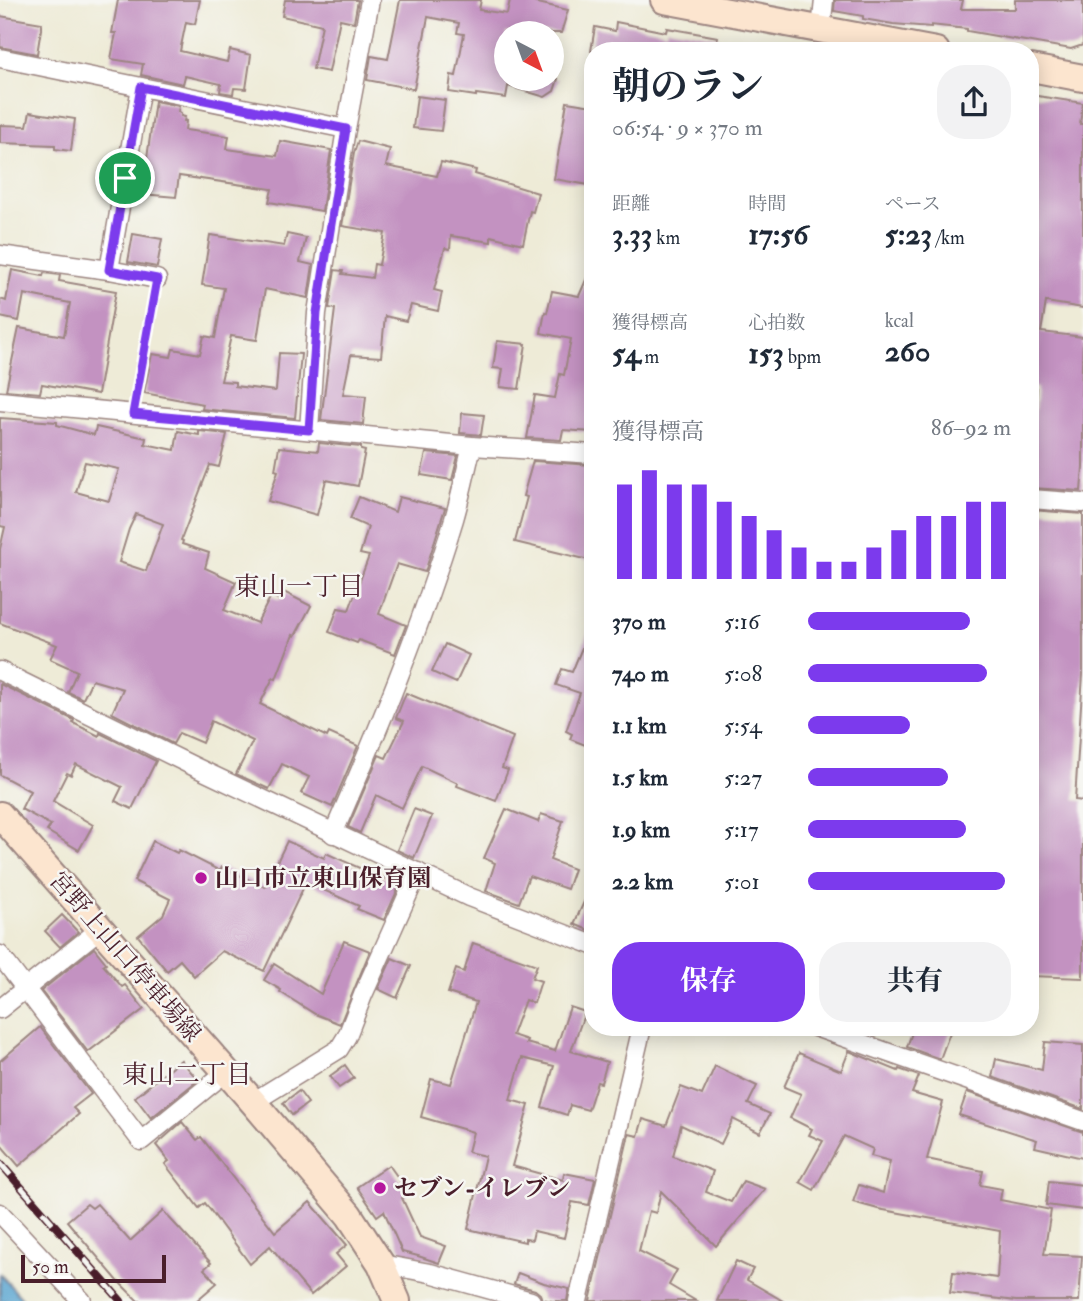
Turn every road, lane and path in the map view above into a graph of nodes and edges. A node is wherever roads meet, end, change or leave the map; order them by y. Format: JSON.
{"nodes":[{"id":1,"x":370,"y":0,"type":"edge"},
{"id":2,"x":664,"y":0,"type":"edge"},
{"id":3,"x":824,"y":0,"type":"edge"},
{"id":4,"x":821,"y":30,"type":"junction"},
{"id":5,"x":854,"y":42,"type":"edge"},
{"id":6,"x":0,"y":58,"type":"edge"},
{"id":7,"x":1039,"y":70,"type":"edge"},
{"id":8,"x":1083,"y":78,"type":"edge"},
{"id":9,"x":141,"y":87,"type":"junction"},
{"id":10,"x":346,"y":129,"type":"junction"},
{"id":11,"x":0,"y":255,"type":"edge"},
{"id":12,"x":109,"y":270,"type":"junction"},
{"id":13,"x":157,"y":279,"type":"joint"},
{"id":14,"x":0,"y":401,"type":"edge"},
{"id":15,"x":133,"y":414,"type":"junction"},
{"id":16,"x":309,"y":430,"type":"junction"},
{"id":17,"x":472,"y":446,"type":"junction"},
{"id":18,"x":584,"y":453,"type":"edge"},
{"id":19,"x":1039,"y":500,"type":"edge"},
{"id":20,"x":1083,"y":503,"type":"edge"},
{"id":21,"x":0,"y":671,"type":"edge"},
{"id":22,"x":0,"y":815,"type":"edge"},
{"id":23,"x":333,"y":834,"type":"junction"},
{"id":24,"x":418,"y":872,"type":"junction"},
{"id":25,"x":100,"y":929,"type":"junction"},
{"id":26,"x":584,"y":942,"type":"edge"},
{"id":27,"x":0,"y":955,"type":"edge"},
{"id":28,"x":26,"y":989,"type":"junction"},
{"id":29,"x":0,"y":1009,"type":"edge"},
{"id":30,"x":640,"y":1036,"type":"edge"},
{"id":31,"x":841,"y":1036,"type":"edge"},
{"id":32,"x":226,"y":1072,"type":"junction"},
{"id":33,"x":253,"y":1102,"type":"junction"},
{"id":34,"x":1083,"y":1121,"type":"edge"},
{"id":35,"x":0,"y":1213,"type":"edge"},
{"id":36,"x":381,"y":1264,"type":"junction"},
{"id":37,"x":82,"y":1301,"type":"edge"},
{"id":38,"x":397,"y":1301,"type":"edge"},
{"id":39,"x":531,"y":1301,"type":"edge"},
{"id":40,"x":578,"y":1301,"type":"edge"}],
"edges":[{"from":1,"to":10,"type":"street"},
{"from":2,"to":4,"type":"main road"},
{"from":3,"to":4,"type":"street"},
{"from":4,"to":5,"type":"main road"},
{"from":6,"to":9,"type":"street"},
{"from":7,"to":8,"type":"main road"},
{"from":9,"to":10,"type":"street"},
{"from":9,"to":12,"type":"street"},
{"from":10,"to":16,"type":"street"},
{"from":11,"to":12,"type":"street"},
{"from":12,"to":13,"type":"street"},
{"from":13,"to":15,"type":"path"},
{"from":14,"to":15,"type":"street"},
{"from":15,"to":16,"type":"street"},
{"from":16,"to":17,"type":"street"},
{"from":17,"to":18,"type":"street"},
{"from":17,"to":23,"type":"street"},
{"from":19,"to":20,"type":"street"},
{"from":21,"to":23,"type":"street"},
{"from":22,"to":25,"type":"main road","name":"宮野上山口停車場線"},
{"from":23,"to":24,"type":"street"},
{"from":24,"to":26,"type":"street"},
{"from":24,"to":33,"type":"street"},
{"from":25,"to":28,"type":"street"},
{"from":25,"to":32,"type":"main road","name":"宮野上山口停車場線"},
{"from":27,"to":28,"type":"street"},
{"from":28,"to":29,"type":"street"},
{"from":28,"to":32,"type":"street"},
{"from":30,"to":40,"type":"street"},
{"from":31,"to":34,"type":"street"},
{"from":32,"to":33,"type":"main road","name":"宮野上山口停車場線"},
{"from":33,"to":36,"type":"main road","name":"宮野上山口停車場線"},
{"from":35,"to":37,"type":"street"},
{"from":36,"to":38,"type":"main road","name":"宮野上山口停車場線"},
{"from":36,"to":39,"type":"street"}]}
